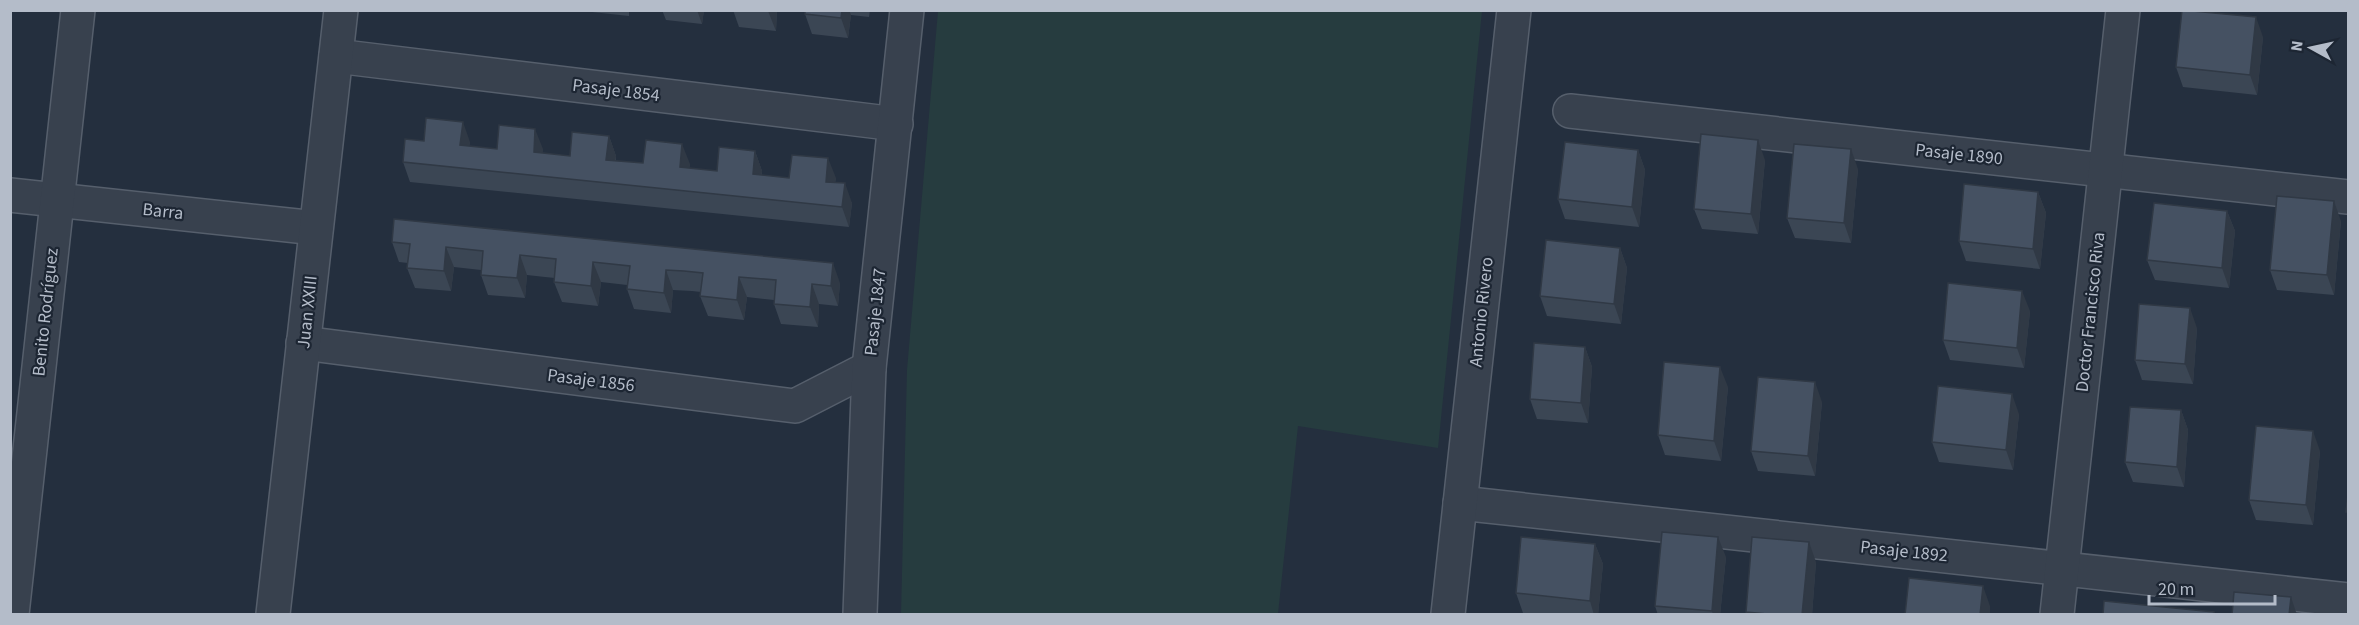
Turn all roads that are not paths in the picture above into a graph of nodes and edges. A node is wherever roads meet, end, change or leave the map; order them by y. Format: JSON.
{"nodes":[{"id":1,"x":78,"y":10,"type":"edge"},
{"id":2,"x":341,"y":10,"type":"edge"},
{"id":3,"x":908,"y":10,"type":"edge"},
{"id":4,"x":1514,"y":10,"type":"edge"},
{"id":5,"x":2123,"y":10,"type":"edge"},
{"id":6,"x":336,"y":56,"type":"junction"},
{"id":7,"x":1570,"y":111,"type":"dead end"},
{"id":8,"x":896,"y":124,"type":"junction"},
{"id":9,"x":2106,"y":170,"type":"junction"},
{"id":10,"x":10,"y":195,"type":"edge"},
{"id":11,"x":2349,"y":197,"type":"edge"},
{"id":12,"x":57,"y":200,"type":"junction"},
{"id":13,"x":316,"y":228,"type":"junction"},
{"id":14,"x":303,"y":343,"type":"junction"},
{"id":15,"x":869,"y":368,"type":"junction"},
{"id":16,"x":1460,"y":502,"type":"junction"},
{"id":17,"x":2062,"y":569,"type":"junction"},
{"id":18,"x":2349,"y":600,"type":"edge"},
{"id":19,"x":12,"y":615,"type":"edge"},
{"id":20,"x":273,"y":615,"type":"edge"},
{"id":21,"x":860,"y":615,"type":"edge"},
{"id":22,"x":1448,"y":615,"type":"edge"},
{"id":23,"x":2057,"y":615,"type":"edge"}],
"edges":[{"from":1,"to":12,"type":"street","name":"Benito Rodríguez"},
{"from":2,"to":6,"type":"street","name":"Juan XXIII"},
{"from":3,"to":8,"type":"street","name":"Pasaje 1847"},
{"from":4,"to":16,"type":"street","name":"Antonio Rivero"},
{"from":5,"to":9,"type":"street","name":"Doctor Francisco Riva"},
{"from":6,"to":8,"type":"street","name":"Pasaje 1854"},
{"from":6,"to":13,"type":"street","name":"Juan XXIII"},
{"from":7,"to":9,"type":"street","name":"Pasaje 1890"},
{"from":8,"to":15,"type":"street","name":"Pasaje 1847"},
{"from":9,"to":11,"type":"street","name":"Pasaje 1890"},
{"from":9,"to":17,"type":"street","name":"Doctor Francisco Riva"},
{"from":10,"to":12,"type":"street","name":"Barra"},
{"from":12,"to":13,"type":"street","name":"Barra"},
{"from":12,"to":19,"type":"street","name":"Benito Rodríguez"},
{"from":13,"to":14,"type":"street","name":"Juan XXIII"},
{"from":14,"to":15,"type":"street","name":"Pasaje 1856"},
{"from":14,"to":20,"type":"street","name":"Juan XXIII"},
{"from":15,"to":21,"type":"street","name":"Pasaje 1847"},
{"from":16,"to":17,"type":"street","name":"Pasaje 1892"},
{"from":16,"to":22,"type":"street","name":"Antonio Rivero"},
{"from":17,"to":18,"type":"street","name":"Pasaje 1892"},
{"from":17,"to":23,"type":"street","name":"Doctor Francisco Riva"}]}
